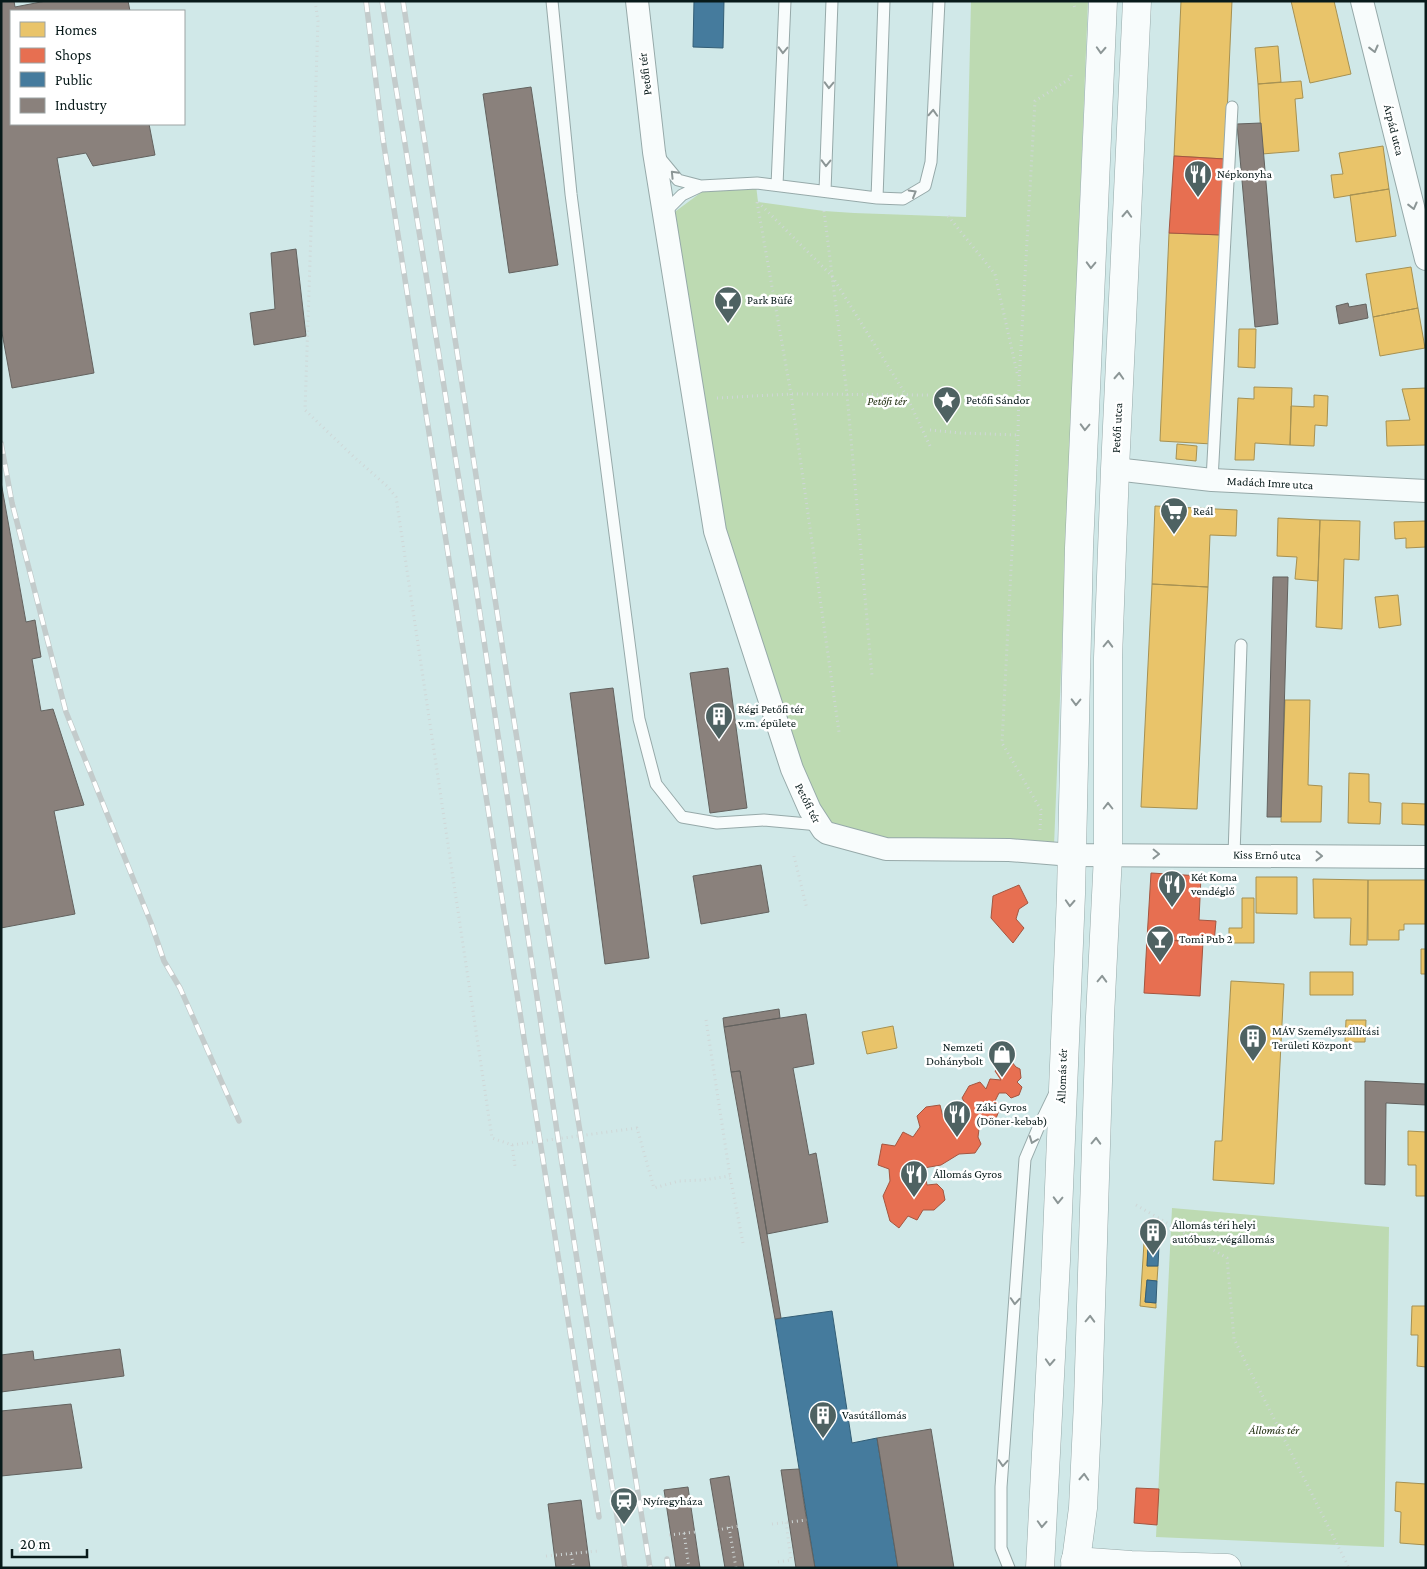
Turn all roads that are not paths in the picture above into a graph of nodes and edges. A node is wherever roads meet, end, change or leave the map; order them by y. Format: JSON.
{"nodes":[{"id":1,"x":552,"y":1,"type":"edge"},
{"id":2,"x":637,"y":1,"type":"edge"},
{"id":3,"x":785,"y":1,"type":"edge"},
{"id":4,"x":832,"y":1,"type":"edge"},
{"id":5,"x":884,"y":1,"type":"edge"},
{"id":6,"x":939,"y":1,"type":"edge"},
{"id":7,"x":1103,"y":1,"type":"edge"},
{"id":8,"x":1137,"y":1,"type":"edge"},
{"id":9,"x":1362,"y":1,"type":"edge"},
{"id":10,"x":1232,"y":107,"type":"dead end"},
{"id":11,"x":654,"y":152,"type":"junction"},
{"id":12,"x":700,"y":186,"type":"junction"},
{"id":13,"x":777,"y":186,"type":"junction"},
{"id":14,"x":825,"y":191,"type":"junction"},
{"id":15,"x":877,"y":198,"type":"junction"},
{"id":16,"x":664,"y":213,"type":"junction"},
{"id":17,"x":1426,"y":259,"type":"edge"},
{"id":18,"x":1115,"y":469,"type":"junction"},
{"id":19,"x":1212,"y":480,"type":"junction"},
{"id":20,"x":1426,"y":491,"type":"edge"},
{"id":21,"x":1242,"y":645,"type":"dead end"},
{"id":22,"x":819,"y":825,"type":"junction"},
{"id":23,"x":1072,"y":854,"type":"junction"},
{"id":24,"x":1108,"y":855,"type":"junction"},
{"id":25,"x":1234,"y":855,"type":"junction"},
{"id":26,"x":1426,"y":857,"type":"edge"},
{"id":27,"x":1062,"y":1081,"type":"junction"},
{"id":28,"x":1072,"y":1566,"type":"edge"},
{"id":29,"x":1009,"y":1568,"type":"edge"},
{"id":30,"x":1040,"y":1568,"type":"edge"},
{"id":31,"x":1227,"y":1568,"type":"edge"}],
"edges":[{"from":1,"to":22,"type":"lane"},
{"from":2,"to":11,"type":"street","name":"Petőfi tér"},
{"from":3,"to":13,"type":"lane","one_way":true},
{"from":4,"to":14,"type":"lane","one_way":true},
{"from":5,"to":15,"type":"lane"},
{"from":15,"to":6,"type":"lane","one_way":true},
{"from":7,"to":23,"type":"main road","one_way":true},
{"from":18,"to":8,"type":"main road","name":"Petőfi utca","one_way":true},
{"from":9,"to":17,"type":"street","name":"Árpád utca","one_way":true},
{"from":10,"to":19,"type":"lane"},
{"from":12,"to":11,"type":"lane","one_way":true},
{"from":11,"to":16,"type":"street","name":"Petőfi tér"},
{"from":12,"to":13,"type":"lane"},
{"from":12,"to":16,"type":"lane"},
{"from":13,"to":14,"type":"lane"},
{"from":14,"to":15,"type":"lane"},
{"from":16,"to":22,"type":"street","name":"Petőfi tér"},
{"from":18,"to":19,"type":"street","name":"Madách Imre utca"},
{"from":24,"to":18,"type":"main road","name":"Petőfi utca","one_way":true},
{"from":19,"to":20,"type":"street","name":"Madách Imre utca"},
{"from":21,"to":25,"type":"lane"},
{"from":22,"to":23,"type":"street","name":"Petőfi tér"},
{"from":23,"to":24,"type":"street","name":"Kiss Ernő utca"},
{"from":23,"to":27,"type":"main road","name":"Állomás tér","one_way":true},
{"from":24,"to":25,"type":"street","name":"Kiss Ernő utca","one_way":true},
{"from":28,"to":24,"type":"main road","one_way":true},
{"from":25,"to":26,"type":"street","name":"Kiss Ernő utca","one_way":true},
{"from":27,"to":29,"type":"lane","one_way":true},
{"from":27,"to":30,"type":"main road","name":"Állomás tér","one_way":true},
{"from":28,"to":31,"type":"main road"}]}
